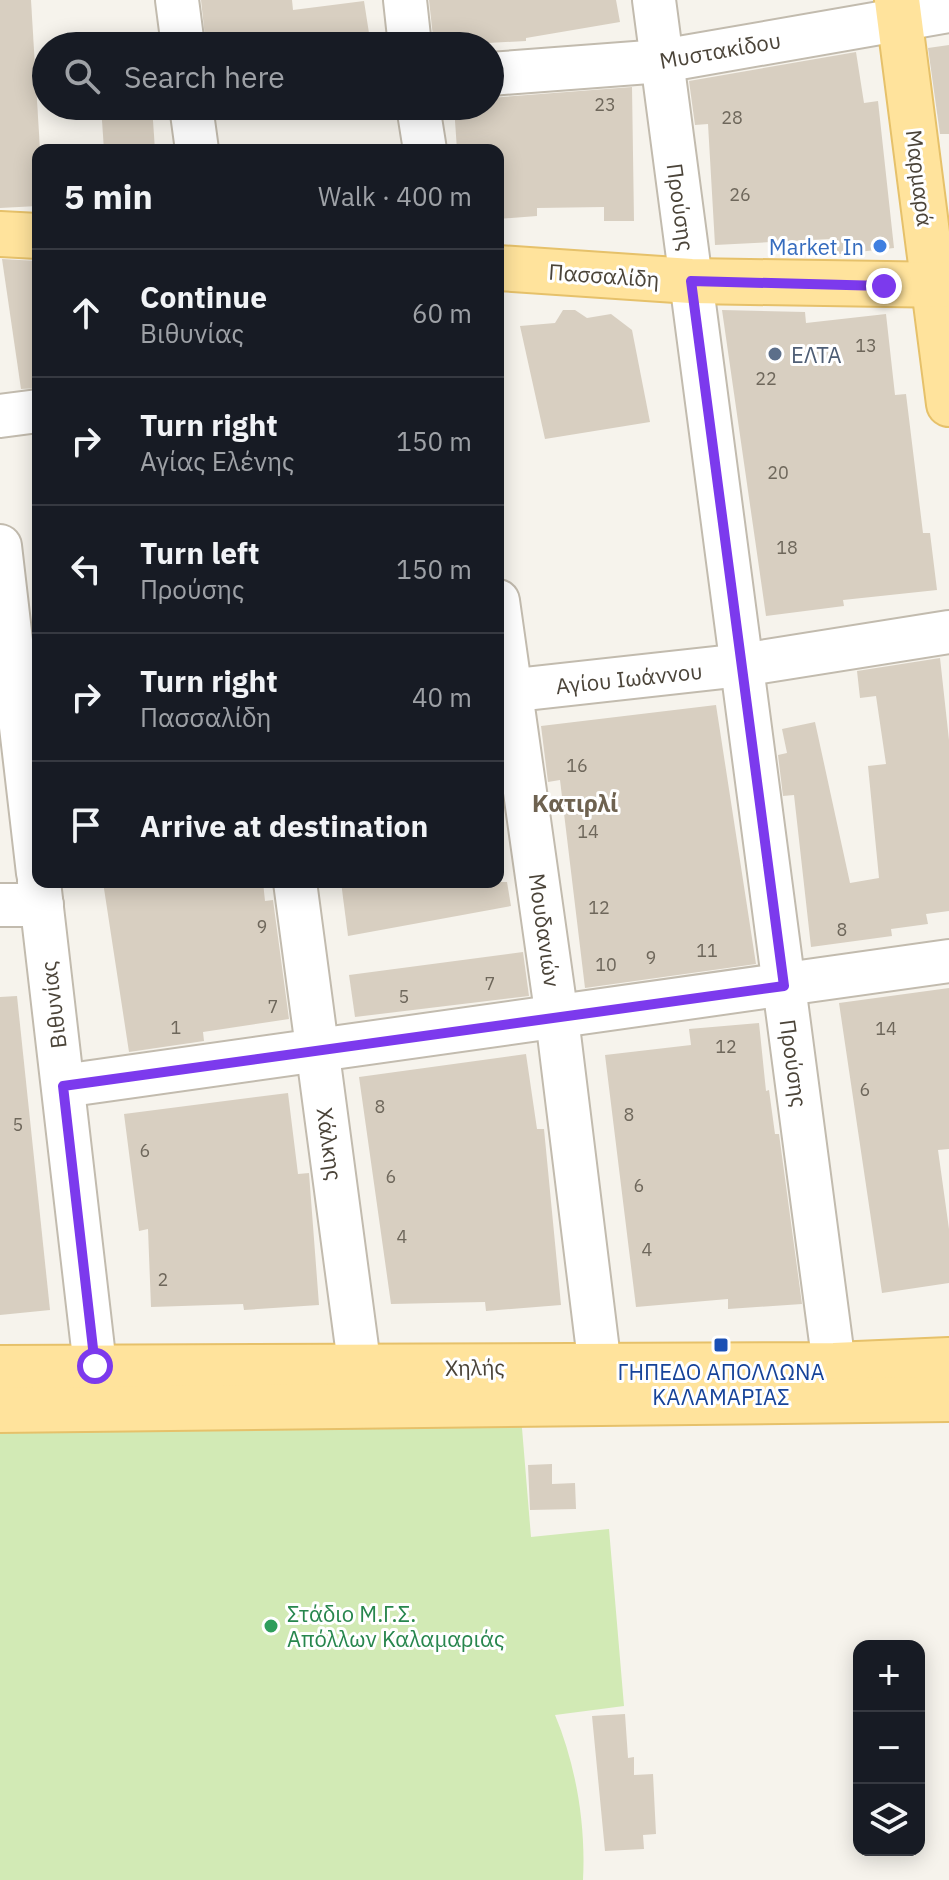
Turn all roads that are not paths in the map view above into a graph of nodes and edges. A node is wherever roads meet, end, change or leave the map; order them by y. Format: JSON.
{"nodes":[{"id":1,"x":177,"y":0,"type":"edge"},
{"id":2,"x":405,"y":0,"type":"edge"},
{"id":3,"x":654,"y":0,"type":"edge"},
{"id":4,"x":898,"y":9,"type":"edge"},
{"id":5,"x":949,"y":11,"type":"edge"},
{"id":6,"x":181,"y":32,"type":"edge"},
{"id":7,"x":408,"y":32,"type":"edge"},
{"id":8,"x":662,"y":61,"type":"junction"},
{"id":9,"x":504,"y":73,"type":"edge"},
{"id":10,"x":193,"y":120,"type":"edge"},
{"id":11,"x":420,"y":120,"type":"edge"},
{"id":12,"x":196,"y":144,"type":"edge"},
{"id":13,"x":424,"y":144,"type":"edge"},
{"id":14,"x":0,"y":234,"type":"edge"},
{"id":15,"x":32,"y":236,"type":"edge"},
{"id":16,"x":504,"y":268,"type":"edge"},
{"id":17,"x":691,"y":281,"type":"junction"},
{"id":18,"x":942,"y":286,"type":"edge"},
{"id":19,"x":949,"y":404,"type":"edge"},
{"id":20,"x":32,"y":412,"type":"edge"},
{"id":21,"x":0,"y":416,"type":"edge"},
{"id":22,"x":0,"y":546,"type":"edge"},
{"id":23,"x":949,"y":632,"type":"edge"},
{"id":24,"x":742,"y":665,"type":"junction"},
{"id":25,"x":505,"y":691,"type":"edge"},
{"id":26,"x":31,"y":746,"type":"edge"},
{"id":27,"x":38,"y":888,"type":"edge"},
{"id":28,"x":40,"y":888,"type":"edge"},
{"id":29,"x":296,"y":888,"type":"edge"},
{"id":30,"x":0,"y":905,"type":"edge"},
{"id":31,"x":949,"y":961,"type":"edge"},
{"id":32,"x":784,"y":986,"type":"junction"},
{"id":33,"x":557,"y":1018,"type":"junction"},
{"id":34,"x":317,"y":1051,"type":"junction"},
{"id":35,"x":63,"y":1086,"type":"junction"},
{"id":36,"x":949,"y":1360,"type":"edge"},
{"id":37,"x":834,"y":1365,"type":"junction"},
{"id":38,"x":95,"y":1366,"type":"junction"},
{"id":39,"x":0,"y":1368,"type":"edge"},
{"id":40,"x":602,"y":1384,"type":"junction"},
{"id":41,"x":362,"y":1387,"type":"junction"},
{"id":42,"x":949,"y":1399,"type":"edge"},
{"id":43,"x":0,"y":1410,"type":"edge"}],
"edges":[{"from":1,"to":6,"type":"street"},
{"from":2,"to":7,"type":"street"},
{"from":3,"to":8,"type":"street","name":"Προύσης"},
{"from":4,"to":5,"type":"street","name":"Μυστακίδου"},
{"from":4,"to":8,"type":"street","name":"Μυστακίδου"},
{"from":4,"to":18,"type":"main road","name":"Μαρμαρά"},
{"from":8,"to":9,"type":"street","name":"Μυστακίδου"},
{"from":8,"to":17,"type":"street","name":"Προύσης"},
{"from":10,"to":12,"type":"street"},
{"from":11,"to":13,"type":"street"},
{"from":14,"to":15,"type":"main road"},
{"from":16,"to":17,"type":"main road","name":"Πασσαλίδη"},
{"from":17,"to":18,"type":"main road","name":"Πασσαλίδη"},
{"from":17,"to":24,"type":"street","name":"Προύσης"},
{"from":18,"to":19,"type":"main road","name":"Μαρμαρά"},
{"from":20,"to":21,"type":"street"},
{"from":22,"to":26,"type":"street","name":"Βιθυνίας"},
{"from":23,"to":24,"type":"street","name":"Αγίου Ιωάννου"},
{"from":24,"to":25,"type":"street","name":"Αγίου Ιωάννου"},
{"from":24,"to":32,"type":"street","name":"Προύσης"},
{"from":25,"to":33,"type":"street","name":"Μουδανιών"},
{"from":27,"to":30,"type":"street"},
{"from":28,"to":35,"type":"street","name":"Βιθυνίας"},
{"from":29,"to":34,"type":"street","name":"Χάλκης"},
{"from":31,"to":32,"type":"street"},
{"from":32,"to":33,"type":"street"},
{"from":32,"to":37,"type":"street","name":"Προύσης"},
{"from":33,"to":34,"type":"street"},
{"from":33,"to":40,"type":"street","name":"Μουδανιών"},
{"from":34,"to":35,"type":"street"},
{"from":34,"to":41,"type":"street","name":"Χάλκης"},
{"from":35,"to":38,"type":"street","name":"Βιθυνίας"},
{"from":36,"to":37,"type":"main road","name":"Χηλής"},
{"from":37,"to":40,"type":"main road","name":"Χηλής"},
{"from":38,"to":39,"type":"main road","name":"Χηλής"},
{"from":38,"to":41,"type":"main road","name":"Χηλής"},
{"from":40,"to":41,"type":"main road","name":"Χηλής"},
{"from":40,"to":42,"type":"main road","name":"Χηλής"},
{"from":41,"to":43,"type":"main road","name":"Χηλής"}]}
